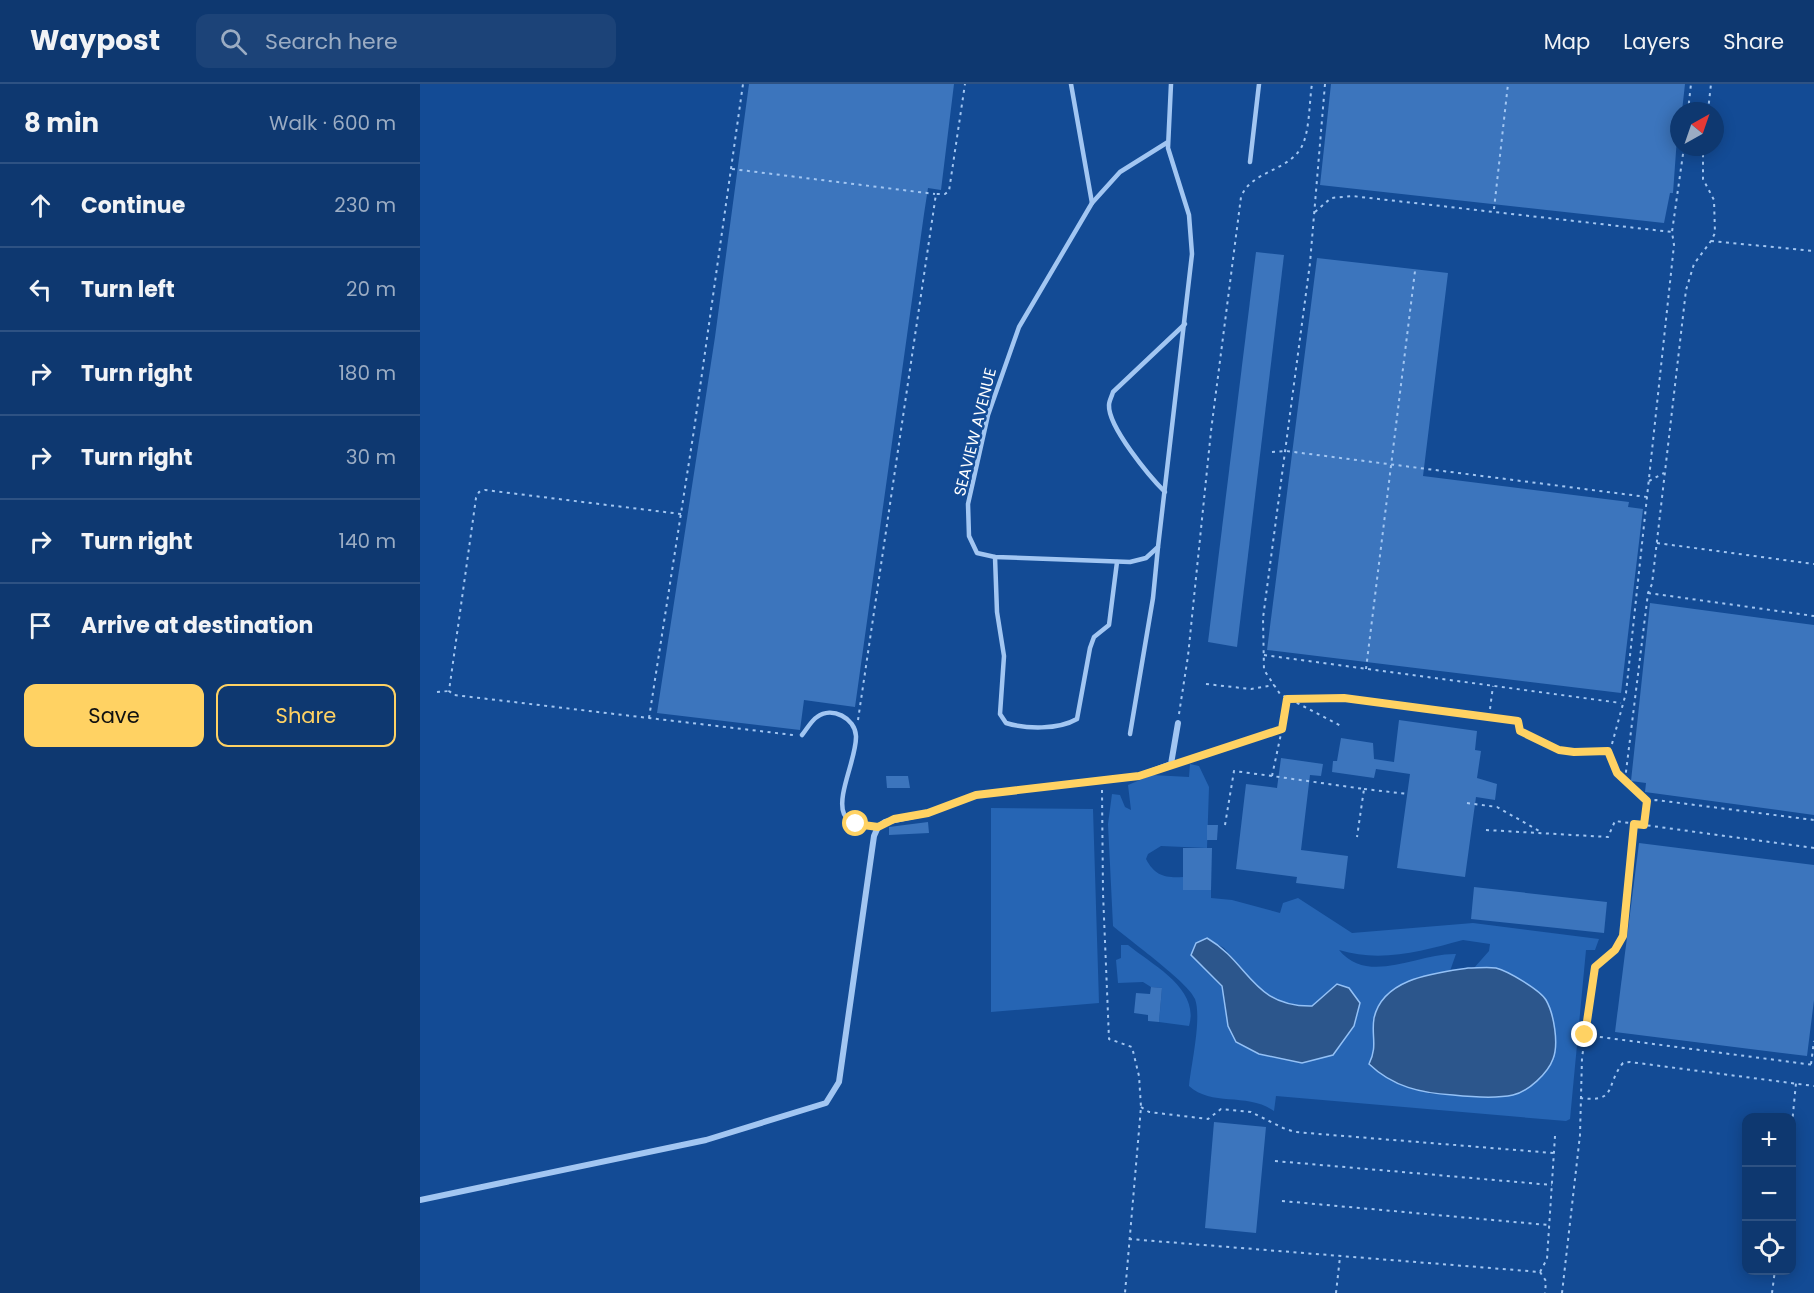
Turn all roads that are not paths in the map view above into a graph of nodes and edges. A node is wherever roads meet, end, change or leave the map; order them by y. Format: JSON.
{"nodes":[{"id":1,"x":1071,"y":84,"type":"edge"},
{"id":2,"x":1171,"y":84,"type":"edge"},
{"id":3,"x":1259,"y":84,"type":"edge"},
{"id":4,"x":1168,"y":142,"type":"junction"},
{"id":5,"x":1250,"y":162,"type":"dead end"},
{"id":6,"x":1092,"y":203,"type":"junction"},
{"id":7,"x":1185,"y":324,"type":"junction"},
{"id":8,"x":1165,"y":492,"type":"junction"},
{"id":9,"x":1158,"y":547,"type":"junction"},
{"id":10,"x":995,"y":557,"type":"junction"},
{"id":11,"x":1117,"y":562,"type":"junction"},
{"id":12,"x":1344,"y":698,"type":"road end"},
{"id":13,"x":1178,"y":723,"type":"road end"},
{"id":14,"x":1130,"y":734,"type":"dead end"},
{"id":15,"x":802,"y":735,"type":"road end"},
{"id":16,"x":1608,"y":751,"type":"road end"},
{"id":17,"x":878,"y":827,"type":"junction"},
{"id":18,"x":420,"y":1200,"type":"edge"}],
"edges":[{"from":1,"to":6,"type":"lane"},
{"from":2,"to":4,"type":"lane"},
{"from":3,"to":5,"type":"lane"},
{"from":4,"to":6,"type":"lane","name":"SEAVIEW AVENUE"},
{"from":4,"to":7,"type":"lane"},
{"from":6,"to":10,"type":"lane","name":"SEAVIEW AVENUE"},
{"from":7,"to":8,"type":"lane"},
{"from":7,"to":8,"type":"lane"},
{"from":8,"to":9,"type":"lane"},
{"from":9,"to":11,"type":"lane","name":"SEAVIEW AVENUE"},
{"from":9,"to":14,"type":"lane"},
{"from":10,"to":11,"type":"lane","name":"SEAVIEW AVENUE"},
{"from":10,"to":11,"type":"lane"},
{"from":12,"to":16,"type":"lane"},
{"from":13,"to":17,"type":"street"},
{"from":15,"to":17,"type":"lane"},
{"from":17,"to":18,"type":"street"}]}
